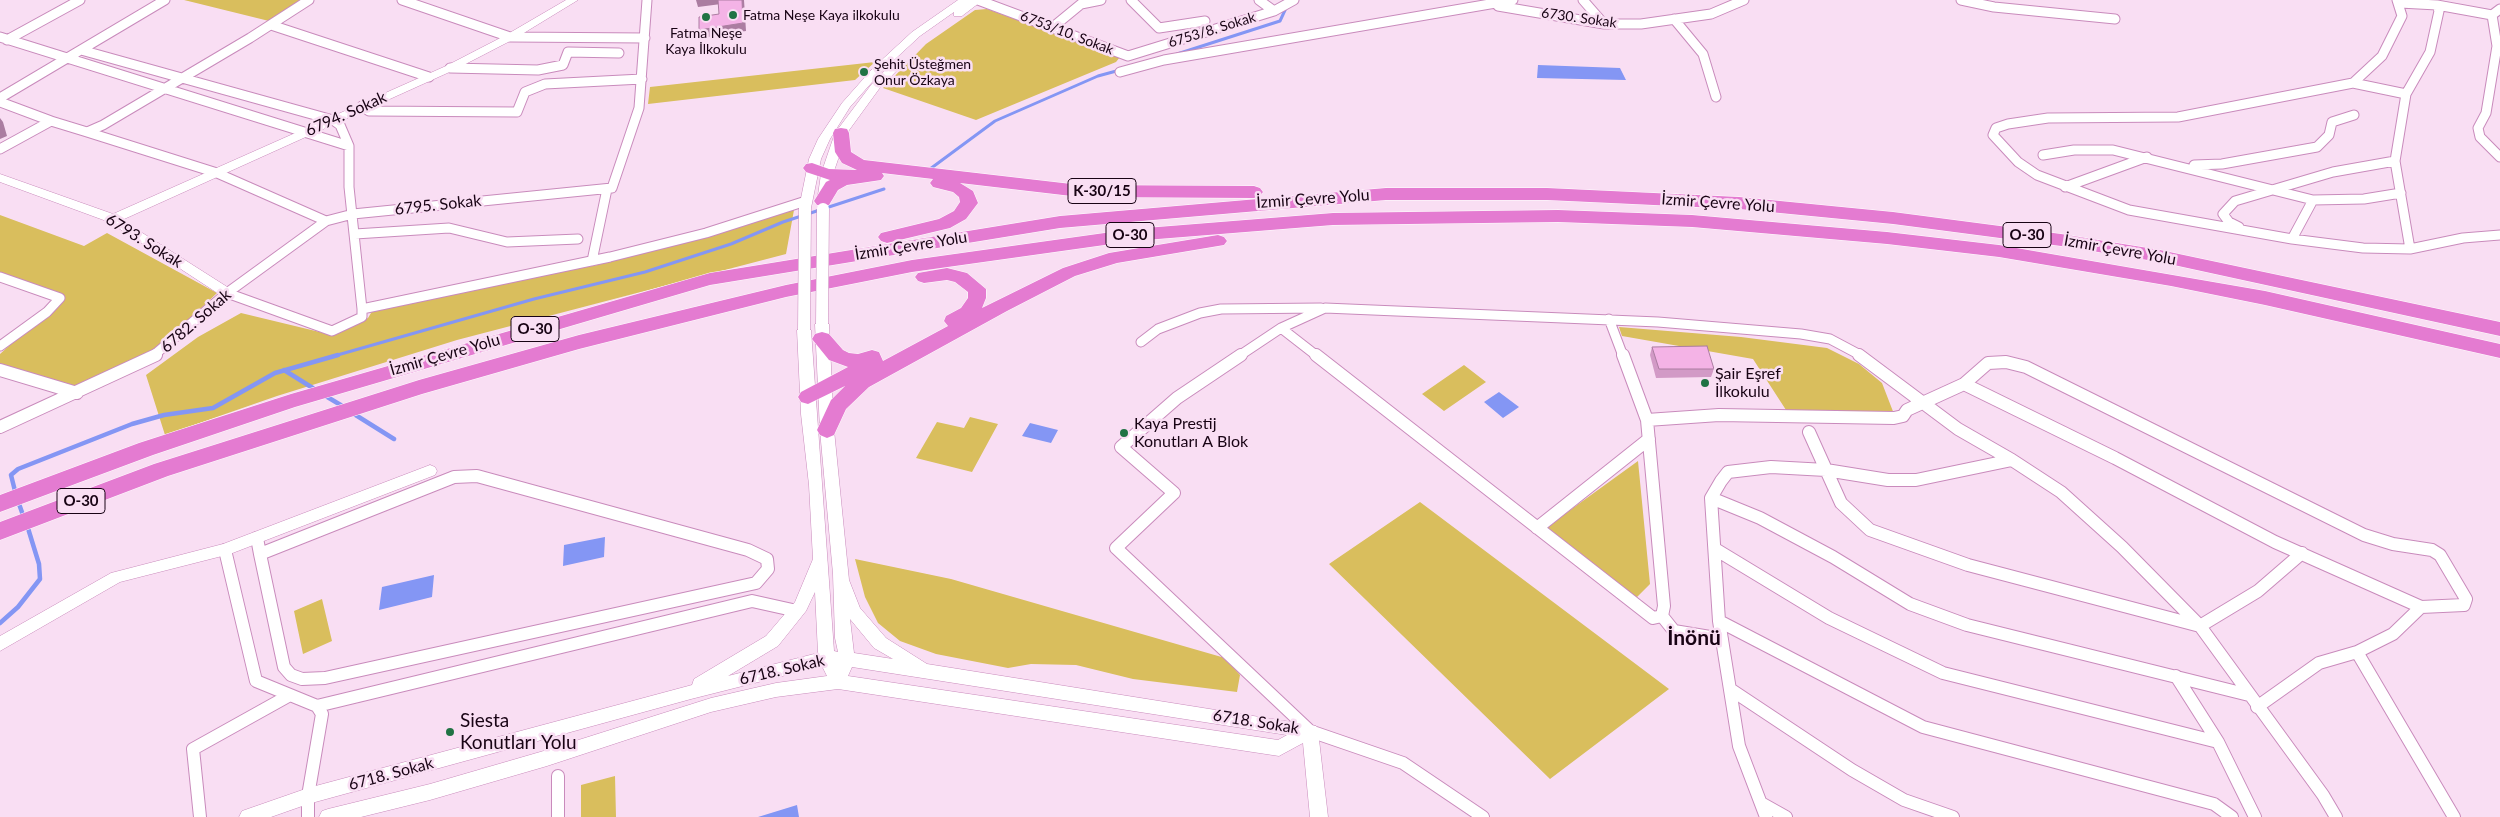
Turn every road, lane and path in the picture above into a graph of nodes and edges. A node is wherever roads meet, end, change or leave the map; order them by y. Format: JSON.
{"nodes":[{"id":1,"x":80,"y":0,"type":"edge"},
{"id":2,"x":166,"y":0,"type":"edge"},
{"id":3,"x":309,"y":0,"type":"edge"},
{"id":4,"x":402,"y":0,"type":"edge"},
{"id":5,"x":573,"y":0,"type":"edge"},
{"id":6,"x":647,"y":0,"type":"edge"},
{"id":7,"x":965,"y":0,"type":"edge"},
{"id":8,"x":978,"y":0,"type":"edge"},
{"id":9,"x":1101,"y":0,"type":"edge"},
{"id":10,"x":1131,"y":0,"type":"edge"},
{"id":11,"x":1259,"y":0,"type":"edge"},
{"id":12,"x":1294,"y":0,"type":"edge"},
{"id":13,"x":1472,"y":0,"type":"edge"},
{"id":14,"x":1513,"y":0,"type":"edge"},
{"id":15,"x":1583,"y":0,"type":"edge"},
{"id":16,"x":1744,"y":0,"type":"edge"},
{"id":17,"x":1961,"y":0,"type":"edge"},
{"id":18,"x":2398,"y":2,"type":"edge"},
{"id":19,"x":1490,"y":4,"type":"junction"},
{"id":20,"x":2437,"y":5,"type":"junction"},
{"id":21,"x":2500,"y":9,"type":"edge"},
{"id":22,"x":1274,"y":12,"type":"junction"},
{"id":23,"x":2492,"y":15,"type":"junction"},
{"id":24,"x":1674,"y":19,"type":"junction"},
{"id":25,"x":2115,"y":19,"type":"dead end"},
{"id":26,"x":1205,"y":21,"type":"dead end"},
{"id":27,"x":1604,"y":24,"type":"junction"},
{"id":28,"x":271,"y":25,"type":"junction"},
{"id":29,"x":1053,"y":27,"type":"junction"},
{"id":30,"x":510,"y":37,"type":"junction"},
{"id":31,"x":4,"y":38,"type":"edge"},
{"id":32,"x":645,"y":38,"type":"junction"},
{"id":33,"x":81,"y":50,"type":"junction"},
{"id":34,"x":619,"y":52,"type":"dead end"},
{"id":35,"x":1128,"y":56,"type":"joint"},
{"id":36,"x":68,"y":57,"type":"junction"},
{"id":37,"x":450,"y":68,"type":"junction"},
{"id":38,"x":1120,"y":72,"type":"dead end"},
{"id":39,"x":429,"y":77,"type":"junction"},
{"id":40,"x":181,"y":78,"type":"junction"},
{"id":41,"x":642,"y":79,"type":"junction"},
{"id":42,"x":2353,"y":83,"type":"junction"},
{"id":43,"x":166,"y":87,"type":"junction"},
{"id":44,"x":2406,"y":94,"type":"junction"},
{"id":45,"x":1716,"y":97,"type":"dead end"},
{"id":46,"x":0,"y":98,"type":"edge"},
{"id":47,"x":0,"y":102,"type":"edge"},
{"id":48,"x":362,"y":106,"type":"junction"},
{"id":49,"x":2354,"y":115,"type":"dead end"},
{"id":50,"x":333,"y":120,"type":"junction"},
{"id":51,"x":51,"y":121,"type":"junction"},
{"id":52,"x":87,"y":132,"type":"junction"},
{"id":53,"x":306,"y":132,"type":"junction"},
{"id":54,"x":841,"y":133,"type":"junction"},
{"id":55,"x":349,"y":146,"type":"junction"},
{"id":56,"x":0,"y":149,"type":"edge"},
{"id":57,"x":2043,"y":155,"type":"dead end"},
{"id":58,"x":2147,"y":157,"type":"junction"},
{"id":59,"x":2500,"y":157,"type":"edge"},
{"id":60,"x":2395,"y":161,"type":"junction"},
{"id":61,"x":2173,"y":164,"type":"junction"},
{"id":62,"x":823,"y":169,"type":"junction"},
{"id":63,"x":863,"y":170,"type":"junction"},
{"id":64,"x":217,"y":173,"type":"junction"},
{"id":65,"x":0,"y":178,"type":"edge"},
{"id":66,"x":2065,"y":187,"type":"junction"},
{"id":67,"x":607,"y":189,"type":"junction"},
{"id":68,"x":2275,"y":190,"type":"junction"},
{"id":69,"x":2401,"y":193,"type":"junction"},
{"id":70,"x":1386,"y":194,"type":"junction"},
{"id":71,"x":2312,"y":200,"type":"junction"},
{"id":72,"x":805,"y":205,"type":"junction"},
{"id":73,"x":823,"y":205,"type":"junction"},
{"id":74,"x":353,"y":214,"type":"junction"},
{"id":75,"x":1499,"y":216,"type":"junction"},
{"id":76,"x":113,"y":219,"type":"junction"},
{"id":77,"x":326,"y":221,"type":"junction"},
{"id":78,"x":2247,"y":231,"type":"junction"},
{"id":79,"x":355,"y":234,"type":"junction"},
{"id":80,"x":2500,"y":235,"type":"edge"},
{"id":81,"x":578,"y":239,"type":"dead end"},
{"id":82,"x":2292,"y":239,"type":"junction"},
{"id":83,"x":2410,"y":249,"type":"junction"},
{"id":84,"x":592,"y":261,"type":"junction"},
{"id":85,"x":0,"y":277,"type":"edge"},
{"id":86,"x":710,"y":279,"type":"junction"},
{"id":87,"x":227,"y":293,"type":"junction"},
{"id":88,"x":1325,"y":308,"type":"junction"},
{"id":89,"x":362,"y":309,"type":"junction"},
{"id":90,"x":1609,"y":319,"type":"junction"},
{"id":91,"x":1281,"y":328,"type":"junction"},
{"id":92,"x":2500,"y":328,"type":"edge"},
{"id":93,"x":822,"y":332,"type":"junction"},
{"id":94,"x":579,"y":342,"type":"junction"},
{"id":95,"x":1141,"y":342,"type":"dead end"},
{"id":96,"x":0,"y":346,"type":"edge"},
{"id":97,"x":894,"y":351,"type":"junction"},
{"id":98,"x":2500,"y":351,"type":"edge"},
{"id":99,"x":0,"y":370,"type":"edge"},
{"id":100,"x":862,"y":382,"type":"junction"},
{"id":101,"x":1964,"y":384,"type":"junction"},
{"id":102,"x":77,"y":393,"type":"junction"},
{"id":103,"x":819,"y":394,"type":"junction"},
{"id":104,"x":1920,"y":403,"type":"junction"},
{"id":105,"x":1647,"y":420,"type":"junction"},
{"id":106,"x":0,"y":427,"type":"edge"},
{"id":107,"x":827,"y":430,"type":"junction"},
{"id":108,"x":1809,"y":432,"type":"dead end"},
{"id":109,"x":1649,"y":439,"type":"junction"},
{"id":110,"x":2012,"y":460,"type":"junction"},
{"id":111,"x":1826,"y":470,"type":"junction"},
{"id":112,"x":430,"y":471,"type":"dead end"},
{"id":113,"x":1711,"y":498,"type":"junction"},
{"id":114,"x":0,"y":504,"type":"edge"},
{"id":115,"x":1537,"y":528,"type":"junction"},
{"id":116,"x":0,"y":531,"type":"edge"},
{"id":117,"x":256,"y":538,"type":"junction"},
{"id":118,"x":1715,"y":549,"type":"junction"},
{"id":119,"x":225,"y":550,"type":"junction"},
{"id":120,"x":2302,"y":553,"type":"junction"},
{"id":121,"x":260,"y":554,"type":"junction"},
{"id":122,"x":820,"y":559,"type":"junction"},
{"id":123,"x":841,"y":574,"type":"junction"},
{"id":124,"x":2422,"y":607,"type":"junction"},
{"id":125,"x":797,"y":611,"type":"junction"},
{"id":126,"x":1662,"y":616,"type":"junction"},
{"id":127,"x":1719,"y":621,"type":"junction"},
{"id":128,"x":2200,"y":626,"type":"junction"},
{"id":129,"x":1722,"y":639,"type":"junction"},
{"id":130,"x":0,"y":644,"type":"edge"},
{"id":131,"x":2356,"y":652,"type":"junction"},
{"id":132,"x":826,"y":658,"type":"junction"},
{"id":133,"x":847,"y":659,"type":"junction"},
{"id":134,"x":935,"y":674,"type":"junction"},
{"id":135,"x":2176,"y":676,"type":"junction"},
{"id":136,"x":838,"y":682,"type":"junction"},
{"id":137,"x":1730,"y":689,"type":"junction"},
{"id":138,"x":290,"y":694,"type":"junction"},
{"id":139,"x":2249,"y":695,"type":"junction"},
{"id":140,"x":678,"y":696,"type":"junction"},
{"id":141,"x":318,"y":706,"type":"junction"},
{"id":142,"x":2257,"y":707,"type":"junction"},
{"id":143,"x":1310,"y":731,"type":"junction"},
{"id":144,"x":2218,"y":742,"type":"junction"},
{"id":145,"x":558,"y":776,"type":"dead end"},
{"id":146,"x":308,"y":796,"type":"junction"},
{"id":147,"x":1762,"y":803,"type":"junction"},
{"id":148,"x":200,"y":817,"type":"edge"},
{"id":149,"x":248,"y":817,"type":"edge"},
{"id":150,"x":308,"y":817,"type":"edge"},
{"id":151,"x":328,"y":817,"type":"edge"},
{"id":152,"x":558,"y":817,"type":"edge"},
{"id":153,"x":1319,"y":817,"type":"edge"},
{"id":154,"x":1484,"y":817,"type":"edge"},
{"id":155,"x":1766,"y":817,"type":"edge"},
{"id":156,"x":1786,"y":817,"type":"edge"},
{"id":157,"x":1953,"y":817,"type":"edge"},
{"id":158,"x":2232,"y":817,"type":"edge"},
{"id":159,"x":2255,"y":817,"type":"edge"},
{"id":160,"x":2336,"y":817,"type":"edge"},
{"id":161,"x":2454,"y":817,"type":"edge"}],
"edges":[{"from":1,"to":31,"type":"street"},
{"from":2,"to":33,"type":"street"},
{"from":3,"to":28,"type":"street"},
{"from":4,"to":30,"type":"street"},
{"from":5,"to":30,"type":"street","name":"6794. Sokak"},
{"from":6,"to":32,"type":"street"},
{"from":7,"to":62,"type":"street"},
{"from":8,"to":29,"type":"street","name":"6753/10. Sokak"},
{"from":8,"to":54,"type":"street"},
{"from":9,"to":29,"type":"street"},
{"from":10,"to":26,"type":"street"},
{"from":11,"to":22,"type":"street"},
{"from":12,"to":22,"type":"street","name":"6753/8. Sokak"},
{"from":13,"to":19,"type":"street","name":"6730. Sokak"},
{"from":14,"to":19,"type":"street"},
{"from":15,"to":27,"type":"street"},
{"from":16,"to":24,"type":"street","name":"6730. Sokak"},
{"from":17,"to":25,"type":"street"},
{"from":18,"to":20,"type":"street"},
{"from":18,"to":42,"type":"street"},
{"from":19,"to":27,"type":"street","name":"6730. Sokak"},
{"from":19,"to":38,"type":"street"},
{"from":20,"to":23,"type":"street"},
{"from":20,"to":44,"type":"street"},
{"from":21,"to":23,"type":"street"},
{"from":22,"to":35,"type":"street","name":"6753/8. Sokak"},
{"from":23,"to":59,"type":"street"},
{"from":24,"to":27,"type":"street","name":"6730. Sokak"},
{"from":24,"to":45,"type":"street"},
{"from":28,"to":39,"type":"street"},
{"from":28,"to":40,"type":"street"},
{"from":29,"to":35,"type":"street","name":"6753/10. Sokak"},
{"from":30,"to":32,"type":"street"},
{"from":30,"to":37,"type":"street","name":"6794. Sokak"},
{"from":31,"to":36,"type":"street"},
{"from":32,"to":41,"type":"street"},
{"from":33,"to":36,"type":"street"},
{"from":33,"to":40,"type":"street"},
{"from":34,"to":37,"type":"street"},
{"from":36,"to":43,"type":"street"},
{"from":36,"to":46,"type":"street"},
{"from":37,"to":39,"type":"street","name":"6794. Sokak"},
{"from":39,"to":48,"type":"street","name":"6794. Sokak"},
{"from":40,"to":43,"type":"street"},
{"from":40,"to":50,"type":"street"},
{"from":41,"to":48,"type":"street"},
{"from":41,"to":67,"type":"street"},
{"from":42,"to":44,"type":"street"},
{"from":42,"to":66,"type":"street"},
{"from":43,"to":52,"type":"street"},
{"from":43,"to":53,"type":"street"},
{"from":44,"to":60,"type":"street"},
{"from":47,"to":51,"type":"street"},
{"from":48,"to":50,"type":"street","name":"6794. Sokak"},
{"from":49,"to":61,"type":"street"},
{"from":50,"to":53,"type":"street","name":"6794. Sokak"},
{"from":50,"to":55,"type":"street"},
{"from":51,"to":52,"type":"street"},
{"from":51,"to":56,"type":"street"},
{"from":52,"to":64,"type":"street"},
{"from":53,"to":55,"type":"street"},
{"from":53,"to":64,"type":"street","name":"6794. Sokak"},
{"from":54,"to":62,"type":"street"},
{"from":54,"to":63,"type":"highway"},
{"from":55,"to":74,"type":"street"},
{"from":57,"to":58,"type":"street"},
{"from":58,"to":61,"type":"street"},
{"from":58,"to":66,"type":"street"},
{"from":60,"to":68,"type":"street"},
{"from":60,"to":69,"type":"street"},
{"from":61,"to":68,"type":"street"},
{"from":62,"to":63,"type":"highway"},
{"from":62,"to":72,"type":"street"},
{"from":62,"to":73,"type":"street"},
{"from":63,"to":70,"type":"highway","number":"K-30/15"},
{"from":63,"to":73,"type":"highway"},
{"from":63,"to":86,"type":"highway"},
{"from":64,"to":76,"type":"street","name":"6794. Sokak"},
{"from":64,"to":77,"type":"street"},
{"from":65,"to":76,"type":"street","name":"6793. Sokak"},
{"from":66,"to":78,"type":"street"},
{"from":67,"to":74,"type":"street","name":"6795. Sokak"},
{"from":67,"to":84,"type":"street"},
{"from":68,"to":71,"type":"street"},
{"from":68,"to":78,"type":"street"},
{"from":69,"to":71,"type":"street"},
{"from":69,"to":83,"type":"street"},
{"from":70,"to":86,"type":"highway","name":"İzmir Çevre Yolu","number":"O-30"},
{"from":70,"to":92,"type":"highway","name":"İzmir Çevre Yolu","number":"O-30"},
{"from":71,"to":82,"type":"street"},
{"from":72,"to":84,"type":"street"},
{"from":72,"to":103,"type":"street","bridge":true},
{"from":73,"to":93,"type":"street","bridge":true},
{"from":74,"to":77,"type":"street","name":"6795. Sokak"},
{"from":74,"to":79,"type":"street"},
{"from":75,"to":94,"type":"highway","name":"İzmir Çevre Yolu","number":"O-30"},
{"from":75,"to":98,"type":"highway","name":"İzmir Çevre Yolu","number":"O-30"},
{"from":75,"to":100,"type":"highway"},
{"from":76,"to":87,"type":"street","name":"6793. Sokak"},
{"from":77,"to":87,"type":"street","name":"6782. Sokak"},
{"from":78,"to":82,"type":"street"},
{"from":79,"to":81,"type":"street"},
{"from":79,"to":89,"type":"street"},
{"from":80,"to":83,"type":"street"},
{"from":82,"to":83,"type":"street"},
{"from":84,"to":89,"type":"street"},
{"from":85,"to":96,"type":"street"},
{"from":86,"to":114,"type":"highway","name":"İzmir Çevre Yolu","number":"O-30"},
{"from":87,"to":89,"type":"street"},
{"from":87,"to":102,"type":"street","name":"6782. Sokak"},
{"from":88,"to":90,"type":"street"},
{"from":88,"to":91,"type":"street"},
{"from":88,"to":95,"type":"street"},
{"from":90,"to":104,"type":"street"},
{"from":90,"to":105,"type":"street"},
{"from":91,"to":115,"type":"street"},
{"from":91,"to":143,"type":"street"},
{"from":93,"to":97,"type":"highway"},
{"from":93,"to":103,"type":"street"},
{"from":94,"to":97,"type":"highway"},
{"from":94,"to":116,"type":"highway","name":"İzmir Çevre Yolu","number":"O-30"},
{"from":97,"to":103,"type":"highway"},
{"from":99,"to":102,"type":"street"},
{"from":100,"to":103,"type":"highway"},
{"from":100,"to":107,"type":"highway"},
{"from":101,"to":104,"type":"street"},
{"from":101,"to":120,"type":"street"},
{"from":101,"to":124,"type":"street"},
{"from":102,"to":106,"type":"street","name":"6782. Sokak"},
{"from":103,"to":107,"type":"street"},
{"from":103,"to":122,"type":"street"},
{"from":104,"to":105,"type":"street"},
{"from":104,"to":110,"type":"street"},
{"from":105,"to":109,"type":"street"},
{"from":107,"to":123,"type":"street"},
{"from":108,"to":111,"type":"street"},
{"from":109,"to":115,"type":"street"},
{"from":109,"to":126,"type":"street"},
{"from":110,"to":111,"type":"street"},
{"from":110,"to":128,"type":"street"},
{"from":111,"to":113,"type":"street"},
{"from":111,"to":128,"type":"street"},
{"from":112,"to":117,"type":"street"},
{"from":113,"to":118,"type":"street"},
{"from":113,"to":135,"type":"street"},
{"from":115,"to":126,"type":"street"},
{"from":117,"to":119,"type":"street"},
{"from":117,"to":121,"type":"street"},
{"from":118,"to":127,"type":"street"},
{"from":118,"to":144,"type":"street"},
{"from":119,"to":130,"type":"street"},
{"from":119,"to":138,"type":"street"},
{"from":120,"to":124,"type":"street"},
{"from":120,"to":128,"type":"street"},
{"from":121,"to":121,"type":"street"},
{"from":122,"to":125,"type":"street"},
{"from":122,"to":132,"type":"street"},
{"from":123,"to":133,"type":"street"},
{"from":123,"to":134,"type":"street"},
{"from":124,"to":131,"type":"street"},
{"from":125,"to":140,"type":"street"},
{"from":125,"to":141,"type":"street"},
{"from":126,"to":129,"type":"street"},
{"from":127,"to":129,"type":"street"},
{"from":127,"to":158,"type":"street"},
{"from":128,"to":139,"type":"street"},
{"from":129,"to":137,"type":"street"},
{"from":131,"to":142,"type":"street"},
{"from":131,"to":161,"type":"street"},
{"from":132,"to":133,"type":"street","name":"6718. Sokak"},
{"from":132,"to":136,"type":"street"},
{"from":132,"to":140,"type":"street","name":"6718. Sokak"},
{"from":133,"to":134,"type":"street","name":"6718. Sokak"},
{"from":133,"to":136,"type":"street"},
{"from":134,"to":143,"type":"street","name":"6718. Sokak"},
{"from":135,"to":139,"type":"street"},
{"from":135,"to":144,"type":"street"},
{"from":136,"to":143,"type":"street","name":"6718. Sokak"},
{"from":136,"to":151,"type":"street","name":"6718. Sokak"},
{"from":137,"to":147,"type":"street"},
{"from":137,"to":157,"type":"street"},
{"from":138,"to":141,"type":"street"},
{"from":138,"to":148,"type":"street"},
{"from":139,"to":142,"type":"street"},
{"from":140,"to":146,"type":"street","name":"6718. Sokak"},
{"from":141,"to":146,"type":"street"},
{"from":142,"to":160,"type":"street"},
{"from":143,"to":153,"type":"street"},
{"from":143,"to":154,"type":"street"},
{"from":144,"to":159,"type":"street"},
{"from":145,"to":152,"type":"street"},
{"from":146,"to":149,"type":"street","name":"6718. Sokak"},
{"from":146,"to":150,"type":"street"},
{"from":147,"to":155,"type":"street"},
{"from":147,"to":156,"type":"street"}]}
